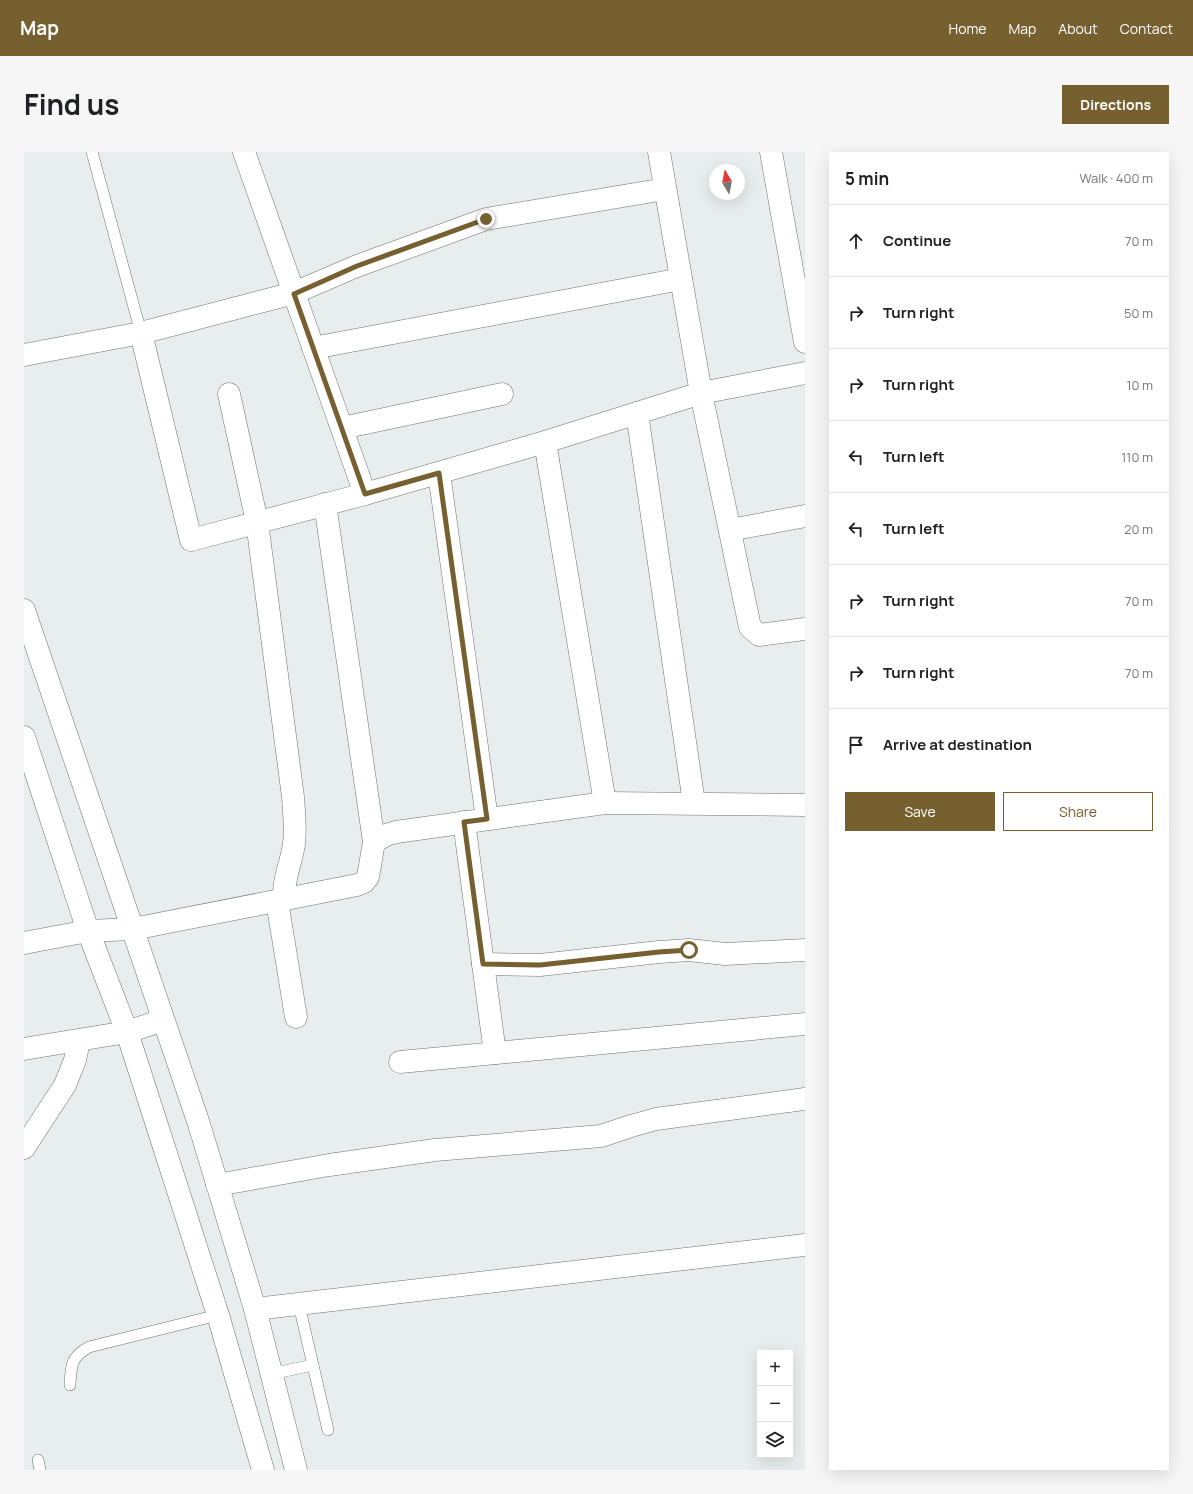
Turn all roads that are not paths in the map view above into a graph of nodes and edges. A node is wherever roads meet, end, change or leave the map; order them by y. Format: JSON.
{"nodes":[{"id":1,"x":92,"y":152,"type":"edge"},
{"id":2,"x":244,"y":152,"type":"edge"},
{"id":3,"x":659,"y":152,"type":"edge"},
{"id":4,"x":771,"y":152,"type":"edge"},
{"id":5,"x":665,"y":189,"type":"junction"},
{"id":6,"x":681,"y":279,"type":"junction"},
{"id":7,"x":294,"y":294,"type":"junction"},
{"id":8,"x":141,"y":333,"type":"junction"},
{"id":9,"x":805,"y":342,"type":"edge"},
{"id":10,"x":313,"y":348,"type":"junction"},
{"id":11,"x":24,"y":355,"type":"edge"},
{"id":12,"x":805,"y":373,"type":"edge"},
{"id":13,"x":701,"y":393,"type":"junction"},
{"id":14,"x":229,"y":394,"type":"dead end"},
{"id":15,"x":502,"y":394,"type":"dead end"},
{"id":16,"x":637,"y":413,"type":"junction"},
{"id":17,"x":342,"y":428,"type":"junction"},
{"id":18,"x":545,"y":442,"type":"junction"},
{"id":19,"x":439,"y":473,"type":"junction"},
{"id":20,"x":365,"y":494,"type":"junction"},
{"id":21,"x":325,"y":504,"type":"junction"},
{"id":22,"x":805,"y":516,"type":"edge"},
{"id":23,"x":257,"y":522,"type":"junction"},
{"id":24,"x":730,"y":530,"type":"junction"},
{"id":25,"x":24,"y":610,"type":"edge"},
{"id":26,"x":805,"y":629,"type":"edge"},
{"id":27,"x":24,"y":737,"type":"edge"},
{"id":28,"x":605,"y":803,"type":"junction"},
{"id":29,"x":694,"y":803,"type":"junction"},
{"id":30,"x":805,"y":805,"type":"edge"},
{"id":31,"x":487,"y":819,"type":"junction"},
{"id":32,"x":464,"y":822,"type":"junction"},
{"id":33,"x":374,"y":842,"type":"junction"},
{"id":34,"x":280,"y":900,"type":"junction"},
{"id":35,"x":133,"y":929,"type":"junction"},
{"id":36,"x":88,"y":931,"type":"junction"},
{"id":37,"x":24,"y":943,"type":"edge"},
{"id":38,"x":805,"y":950,"type":"edge"},
{"id":39,"x":483,"y":964,"type":"junction"},
{"id":40,"x":296,"y":1018,"type":"dead end"},
{"id":41,"x":163,"y":1020,"type":"junction"},
{"id":42,"x":805,"y":1024,"type":"edge"},
{"id":43,"x":127,"y":1032,"type":"junction"},
{"id":44,"x":79,"y":1041,"type":"junction"},
{"id":45,"x":24,"y":1049,"type":"edge"},
{"id":46,"x":495,"y":1053,"type":"junction"},
{"id":47,"x":400,"y":1062,"type":"dead end"},
{"id":48,"x":805,"y":1099,"type":"edge"},
{"id":49,"x":24,"y":1148,"type":"edge"},
{"id":50,"x":217,"y":1185,"type":"junction"},
{"id":51,"x":805,"y":1245,"type":"edge"},
{"id":52,"x":299,"y":1304,"type":"junction"},
{"id":53,"x":255,"y":1309,"type":"junction"},
{"id":54,"x":218,"y":1315,"type":"junction"},
{"id":55,"x":313,"y":1365,"type":"junction"},
{"id":56,"x":272,"y":1374,"type":"junction"},
{"id":57,"x":70,"y":1385,"type":"dead end"},
{"id":58,"x":328,"y":1430,"type":"dead end"},
{"id":59,"x":263,"y":1470,"type":"edge"},
{"id":60,"x":296,"y":1470,"type":"edge"}],
"edges":[{"from":1,"to":8,"type":"lane"},
{"from":2,"to":7,"type":"street"},
{"from":3,"to":5,"type":"street"},
{"from":4,"to":9,"type":"street"},
{"from":5,"to":6,"type":"street"},
{"from":5,"to":7,"type":"street"},
{"from":6,"to":10,"type":"street"},
{"from":6,"to":13,"type":"street"},
{"from":7,"to":8,"type":"street"},
{"from":7,"to":10,"type":"street"},
{"from":8,"to":11,"type":"street"},
{"from":8,"to":23,"type":"street"},
{"from":10,"to":17,"type":"street"},
{"from":12,"to":13,"type":"street"},
{"from":13,"to":16,"type":"street"},
{"from":13,"to":24,"type":"street"},
{"from":14,"to":23,"type":"street"},
{"from":15,"to":17,"type":"street"},
{"from":16,"to":18,"type":"street"},
{"from":16,"to":29,"type":"street"},
{"from":17,"to":20,"type":"street"},
{"from":18,"to":19,"type":"street"},
{"from":18,"to":28,"type":"street"},
{"from":19,"to":20,"type":"street"},
{"from":19,"to":31,"type":"street"},
{"from":20,"to":21,"type":"street"},
{"from":21,"to":23,"type":"street"},
{"from":21,"to":33,"type":"street"},
{"from":22,"to":24,"type":"street"},
{"from":23,"to":34,"type":"street"},
{"from":24,"to":26,"type":"street"},
{"from":25,"to":35,"type":"street"},
{"from":27,"to":36,"type":"street"},
{"from":28,"to":29,"type":"street"},
{"from":28,"to":31,"type":"street"},
{"from":29,"to":30,"type":"street"},
{"from":31,"to":32,"type":"street"},
{"from":32,"to":33,"type":"street"},
{"from":32,"to":39,"type":"street"},
{"from":33,"to":34,"type":"street"},
{"from":34,"to":35,"type":"street"},
{"from":34,"to":40,"type":"street"},
{"from":35,"to":36,"type":"street"},
{"from":35,"to":41,"type":"street"},
{"from":36,"to":37,"type":"street"},
{"from":36,"to":43,"type":"street"},
{"from":38,"to":39,"type":"street"},
{"from":39,"to":46,"type":"street"},
{"from":41,"to":43,"type":"street"},
{"from":41,"to":50,"type":"street"},
{"from":42,"to":46,"type":"street"},
{"from":43,"to":44,"type":"street"},
{"from":43,"to":54,"type":"street"},
{"from":44,"to":45,"type":"street"},
{"from":44,"to":49,"type":"street"},
{"from":46,"to":47,"type":"street"},
{"from":48,"to":50,"type":"street"},
{"from":50,"to":53,"type":"street"},
{"from":51,"to":52,"type":"street"},
{"from":52,"to":53,"type":"street"},
{"from":52,"to":55,"type":"lane"},
{"from":53,"to":56,"type":"street"},
{"from":54,"to":57,"type":"lane"},
{"from":54,"to":59,"type":"street"},
{"from":55,"to":56,"type":"lane"},
{"from":55,"to":58,"type":"lane"},
{"from":56,"to":60,"type":"street"}]}
